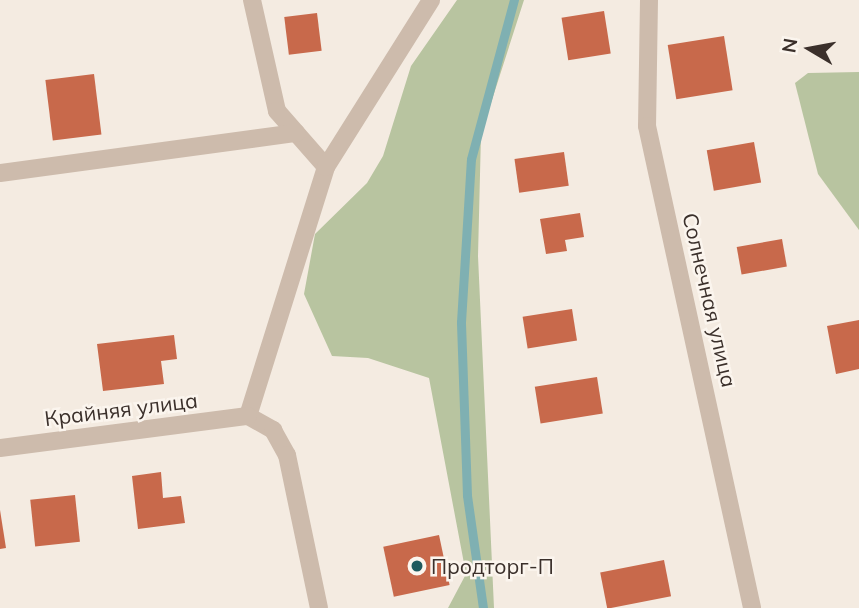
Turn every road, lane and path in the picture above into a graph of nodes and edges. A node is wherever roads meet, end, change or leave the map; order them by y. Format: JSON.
{"nodes":[{"id":1,"x":252,"y":0,"type":"edge"},
{"id":2,"x":431,"y":0,"type":"edge"},
{"id":3,"x":649,"y":0,"type":"edge"},
{"id":4,"x":296,"y":133,"type":"junction"},
{"id":5,"x":326,"y":167,"type":"junction"},
{"id":6,"x":0,"y":173,"type":"edge"},
{"id":7,"x":248,"y":416,"type":"junction"},
{"id":8,"x":0,"y":447,"type":"edge"},
{"id":9,"x":318,"y":608,"type":"edge"},
{"id":10,"x":752,"y":608,"type":"edge"}],
"edges":[{"from":1,"to":4,"type":"street"},
{"from":2,"to":5,"type":"street"},
{"from":3,"to":10,"type":"street","name":"Солнечная улица"},
{"from":4,"to":5,"type":"street"},
{"from":4,"to":6,"type":"street"},
{"from":5,"to":7,"type":"street"},
{"from":7,"to":8,"type":"street","name":"Крайняя улица"},
{"from":7,"to":9,"type":"street"}]}
